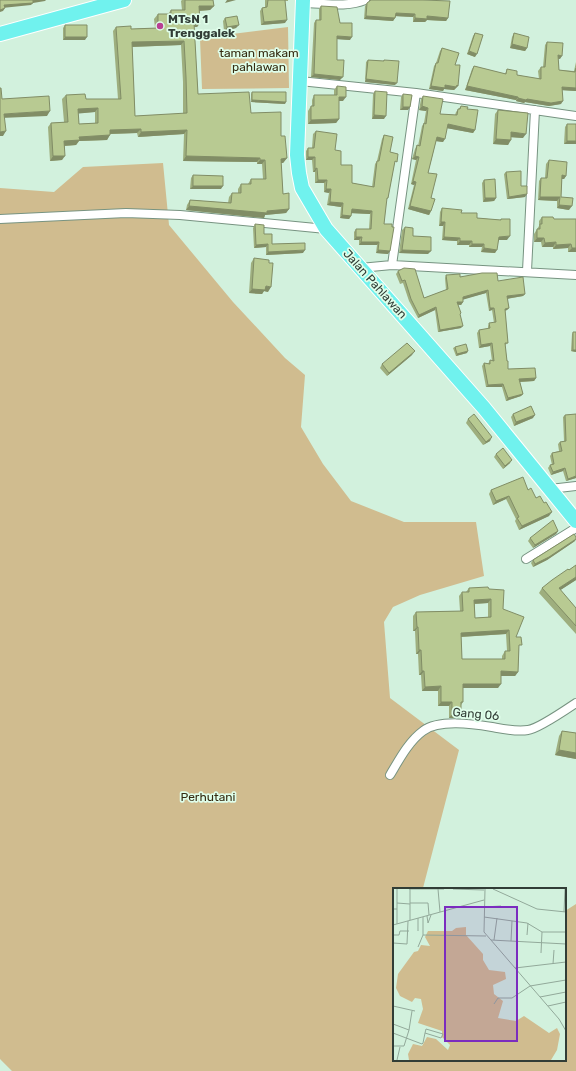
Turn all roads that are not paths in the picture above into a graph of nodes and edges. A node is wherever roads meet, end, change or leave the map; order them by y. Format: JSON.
{"nodes":[{"id":1,"x":124,"y":0,"type":"edge"},
{"id":2,"x":365,"y":0,"type":"edge"},
{"id":3,"x":303,"y":1,"type":"edge"},
{"id":4,"x":0,"y":34,"type":"edge"},
{"id":5,"x":300,"y":81,"type":"junction"},
{"id":6,"x":416,"y":93,"type":"junction"},
{"id":7,"x":535,"y":110,"type":"junction"},
{"id":8,"x":576,"y":116,"type":"edge"},
{"id":9,"x":0,"y":219,"type":"edge"},
{"id":10,"x":326,"y":229,"type":"junction"},
{"id":11,"x":392,"y":265,"type":"junction"},
{"id":12,"x":360,"y":268,"type":"junction"},
{"id":13,"x":527,"y":271,"type":"junction"},
{"id":14,"x":576,"y":275,"type":"edge"},
{"id":15,"x":576,"y":486,"type":"edge"},
{"id":16,"x":550,"y":489,"type":"junction"},
{"id":17,"x":576,"y":521,"type":"edge"},
{"id":18,"x":576,"y":528,"type":"edge"},
{"id":19,"x":526,"y":559,"type":"dead end"},
{"id":20,"x":576,"y":703,"type":"edge"},
{"id":21,"x":390,"y":775,"type":"dead end"}],
"edges":[{"from":1,"to":4,"type":"highway"},
{"from":2,"to":3,"type":"street"},
{"from":3,"to":5,"type":"highway","name":"Jalan Pahlawan"},
{"from":5,"to":6,"type":"street"},
{"from":5,"to":10,"type":"highway","name":"Jalan Pahlawan"},
{"from":6,"to":7,"type":"street"},
{"from":6,"to":11,"type":"street"},
{"from":7,"to":8,"type":"street"},
{"from":7,"to":13,"type":"street"},
{"from":9,"to":10,"type":"street"},
{"from":10,"to":12,"type":"highway","name":"Jalan Pahlawan"},
{"from":11,"to":12,"type":"street"},
{"from":11,"to":13,"type":"street"},
{"from":12,"to":16,"type":"highway","name":"Jalan Pahlawan"},
{"from":13,"to":14,"type":"street"},
{"from":15,"to":16,"type":"street"},
{"from":16,"to":17,"type":"highway","name":"Jalan Pahlawan"},
{"from":18,"to":19,"type":"street"},
{"from":20,"to":21,"type":"street","name":"Gang 06"}]}
